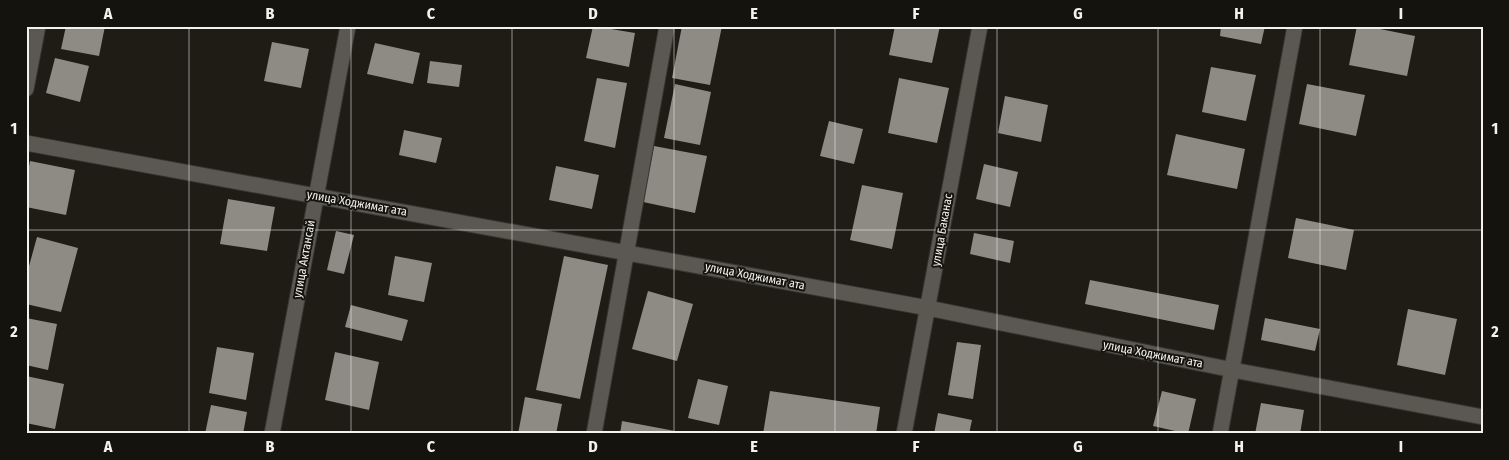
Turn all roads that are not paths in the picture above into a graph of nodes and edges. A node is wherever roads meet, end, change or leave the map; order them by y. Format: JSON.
{"nodes":[{"id":1,"x":38,"y":26,"type":"edge"},
{"id":2,"x":348,"y":26,"type":"edge"},
{"id":3,"x":668,"y":26,"type":"edge"},
{"id":4,"x":980,"y":26,"type":"edge"},
{"id":5,"x":1295,"y":26,"type":"edge"},
{"id":6,"x":26,"y":89,"type":"edge"},
{"id":7,"x":26,"y":143,"type":"edge"},
{"id":8,"x":316,"y":195,"type":"junction"},
{"id":9,"x":627,"y":252,"type":"junction"},
{"id":10,"x":928,"y":308,"type":"junction"},
{"id":11,"x":1233,"y":370,"type":"junction"},
{"id":12,"x":1483,"y":417,"type":"edge"},
{"id":13,"x":272,"y":434,"type":"edge"},
{"id":14,"x":594,"y":434,"type":"edge"},
{"id":15,"x":904,"y":434,"type":"edge"},
{"id":16,"x":1220,"y":434,"type":"edge"}],
"edges":[{"from":1,"to":6,"type":"street"},
{"from":2,"to":8,"type":"street","name":"улица Актансай"},
{"from":3,"to":9,"type":"street"},
{"from":4,"to":10,"type":"street","name":"улица Баканас"},
{"from":5,"to":11,"type":"street"},
{"from":7,"to":8,"type":"street","name":"улица Ходжимат ата"},
{"from":8,"to":9,"type":"street","name":"улица Ходжимат ата"},
{"from":8,"to":13,"type":"street","name":"улица Актансай"},
{"from":9,"to":10,"type":"street","name":"улица Ходжимат ата"},
{"from":9,"to":14,"type":"street"},
{"from":10,"to":11,"type":"street","name":"улица Ходжимат ата"},
{"from":10,"to":15,"type":"street","name":"улица Баканас"},
{"from":11,"to":12,"type":"street","name":"улица Ходжимат ата"},
{"from":11,"to":16,"type":"street"}]}
